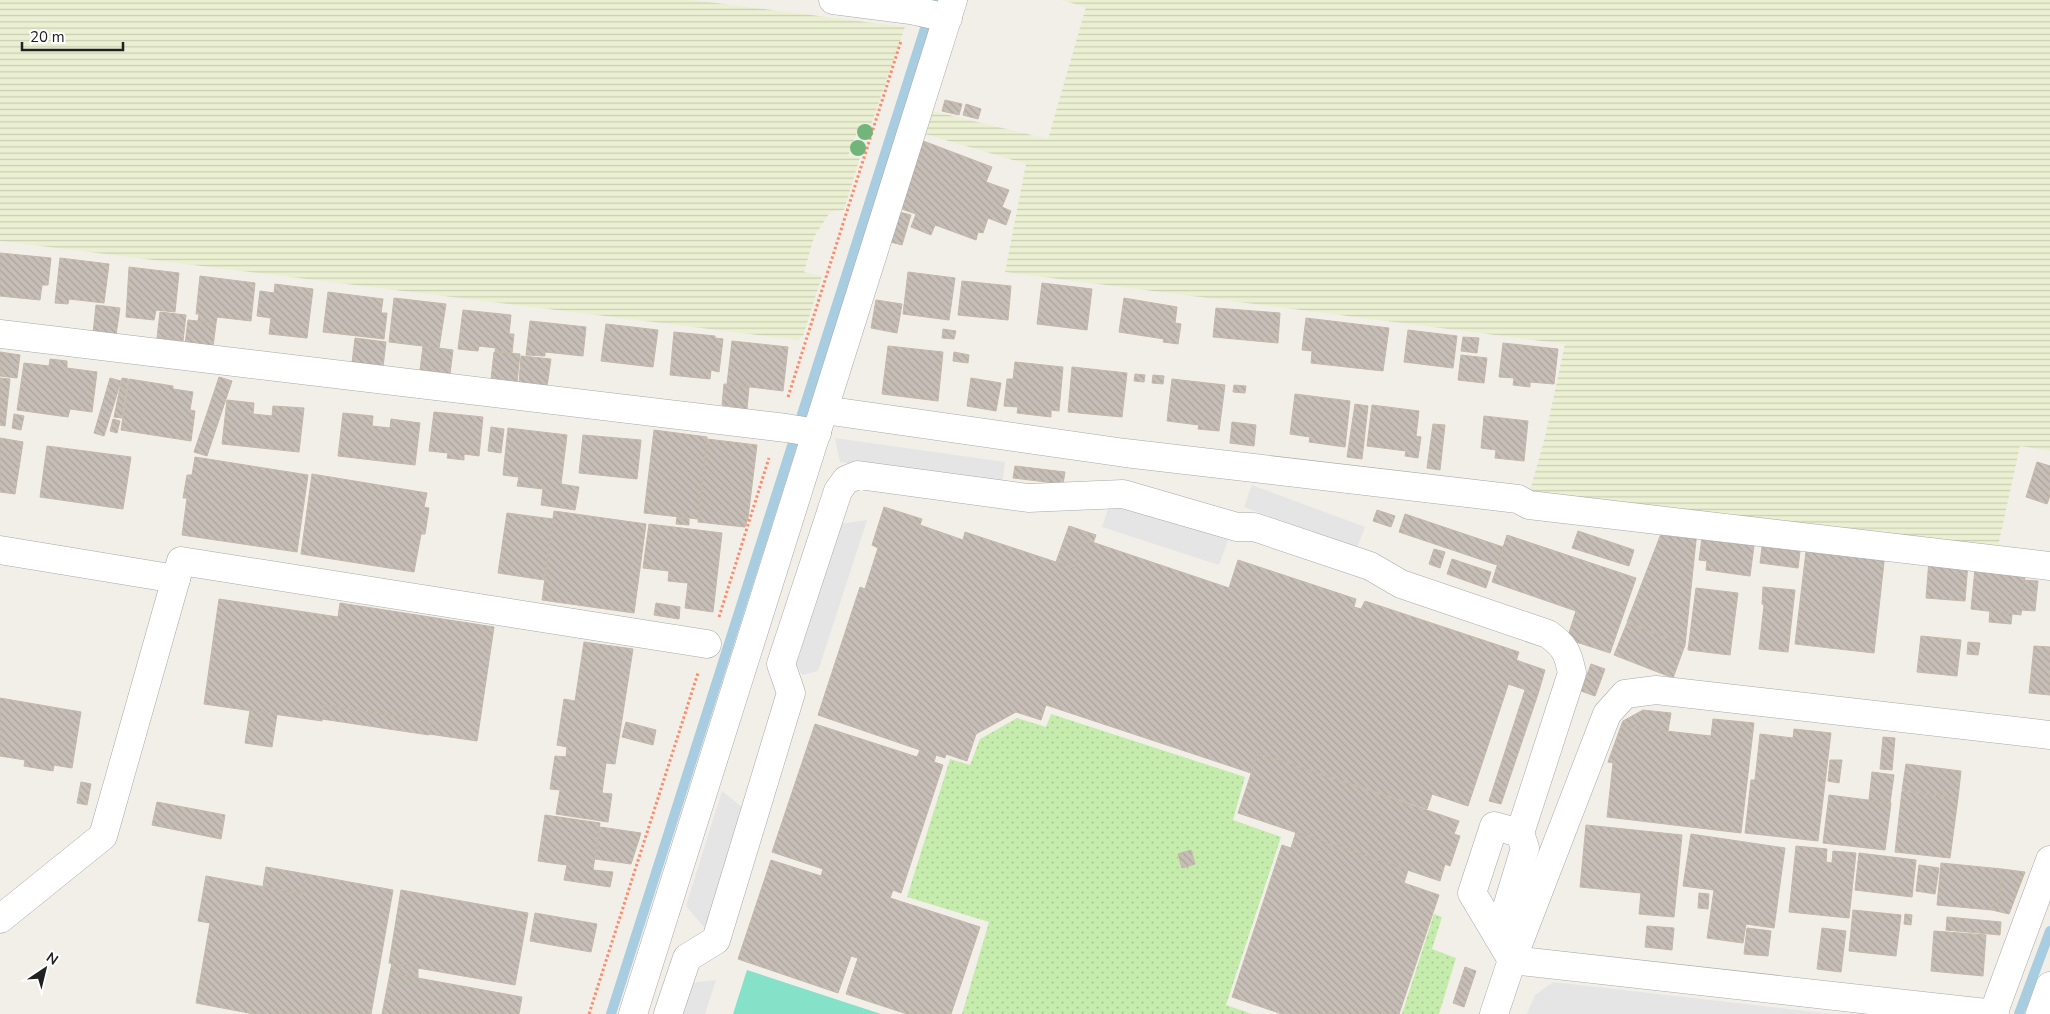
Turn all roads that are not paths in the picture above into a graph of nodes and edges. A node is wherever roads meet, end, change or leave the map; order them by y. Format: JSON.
{"nodes":[{"id":1,"x":833,"y":0,"type":"edge"},
{"id":2,"x":933,"y":11,"type":"edge"},
{"id":3,"x":0,"y":334,"type":"edge"},
{"id":4,"x":802,"y":426,"type":"junction"},
{"id":5,"x":0,"y":550,"type":"edge"},
{"id":6,"x":2050,"y":566,"type":"edge"},
{"id":7,"x":176,"y":579,"type":"junction"},
{"id":8,"x":707,"y":644,"type":"road end"},
{"id":9,"x":2050,"y":735,"type":"edge"},
{"id":10,"x":1520,"y":833,"type":"junction"},
{"id":11,"x":2050,"y":860,"type":"edge"},
{"id":12,"x":0,"y":919,"type":"edge"},
{"id":13,"x":1505,"y":949,"type":"junction"},
{"id":14,"x":2050,"y":986,"type":"edge"},
{"id":15,"x":633,"y":1014,"type":"edge"},
{"id":16,"x":668,"y":1014,"type":"edge"},
{"id":17,"x":1494,"y":1014,"type":"edge"},
{"id":18,"x":1994,"y":1014,"type":"edge"},
{"id":19,"x":2040,"y":1014,"type":"edge"}],
"edges":[{"from":1,"to":2,"type":"street"},
{"from":2,"to":4,"type":"street"},
{"from":3,"to":4,"type":"street"},
{"from":4,"to":6,"type":"street"},
{"from":4,"to":15,"type":"street"},
{"from":5,"to":7,"type":"street"},
{"from":7,"to":8,"type":"street"},
{"from":7,"to":12,"type":"street"},
{"from":9,"to":13,"type":"street"},
{"from":10,"to":13,"type":"street"},
{"from":10,"to":13,"type":"street"},
{"from":10,"to":16,"type":"street"},
{"from":11,"to":18,"type":"street"},
{"from":13,"to":17,"type":"street"},
{"from":13,"to":18,"type":"street"},
{"from":14,"to":19,"type":"street"}]}
